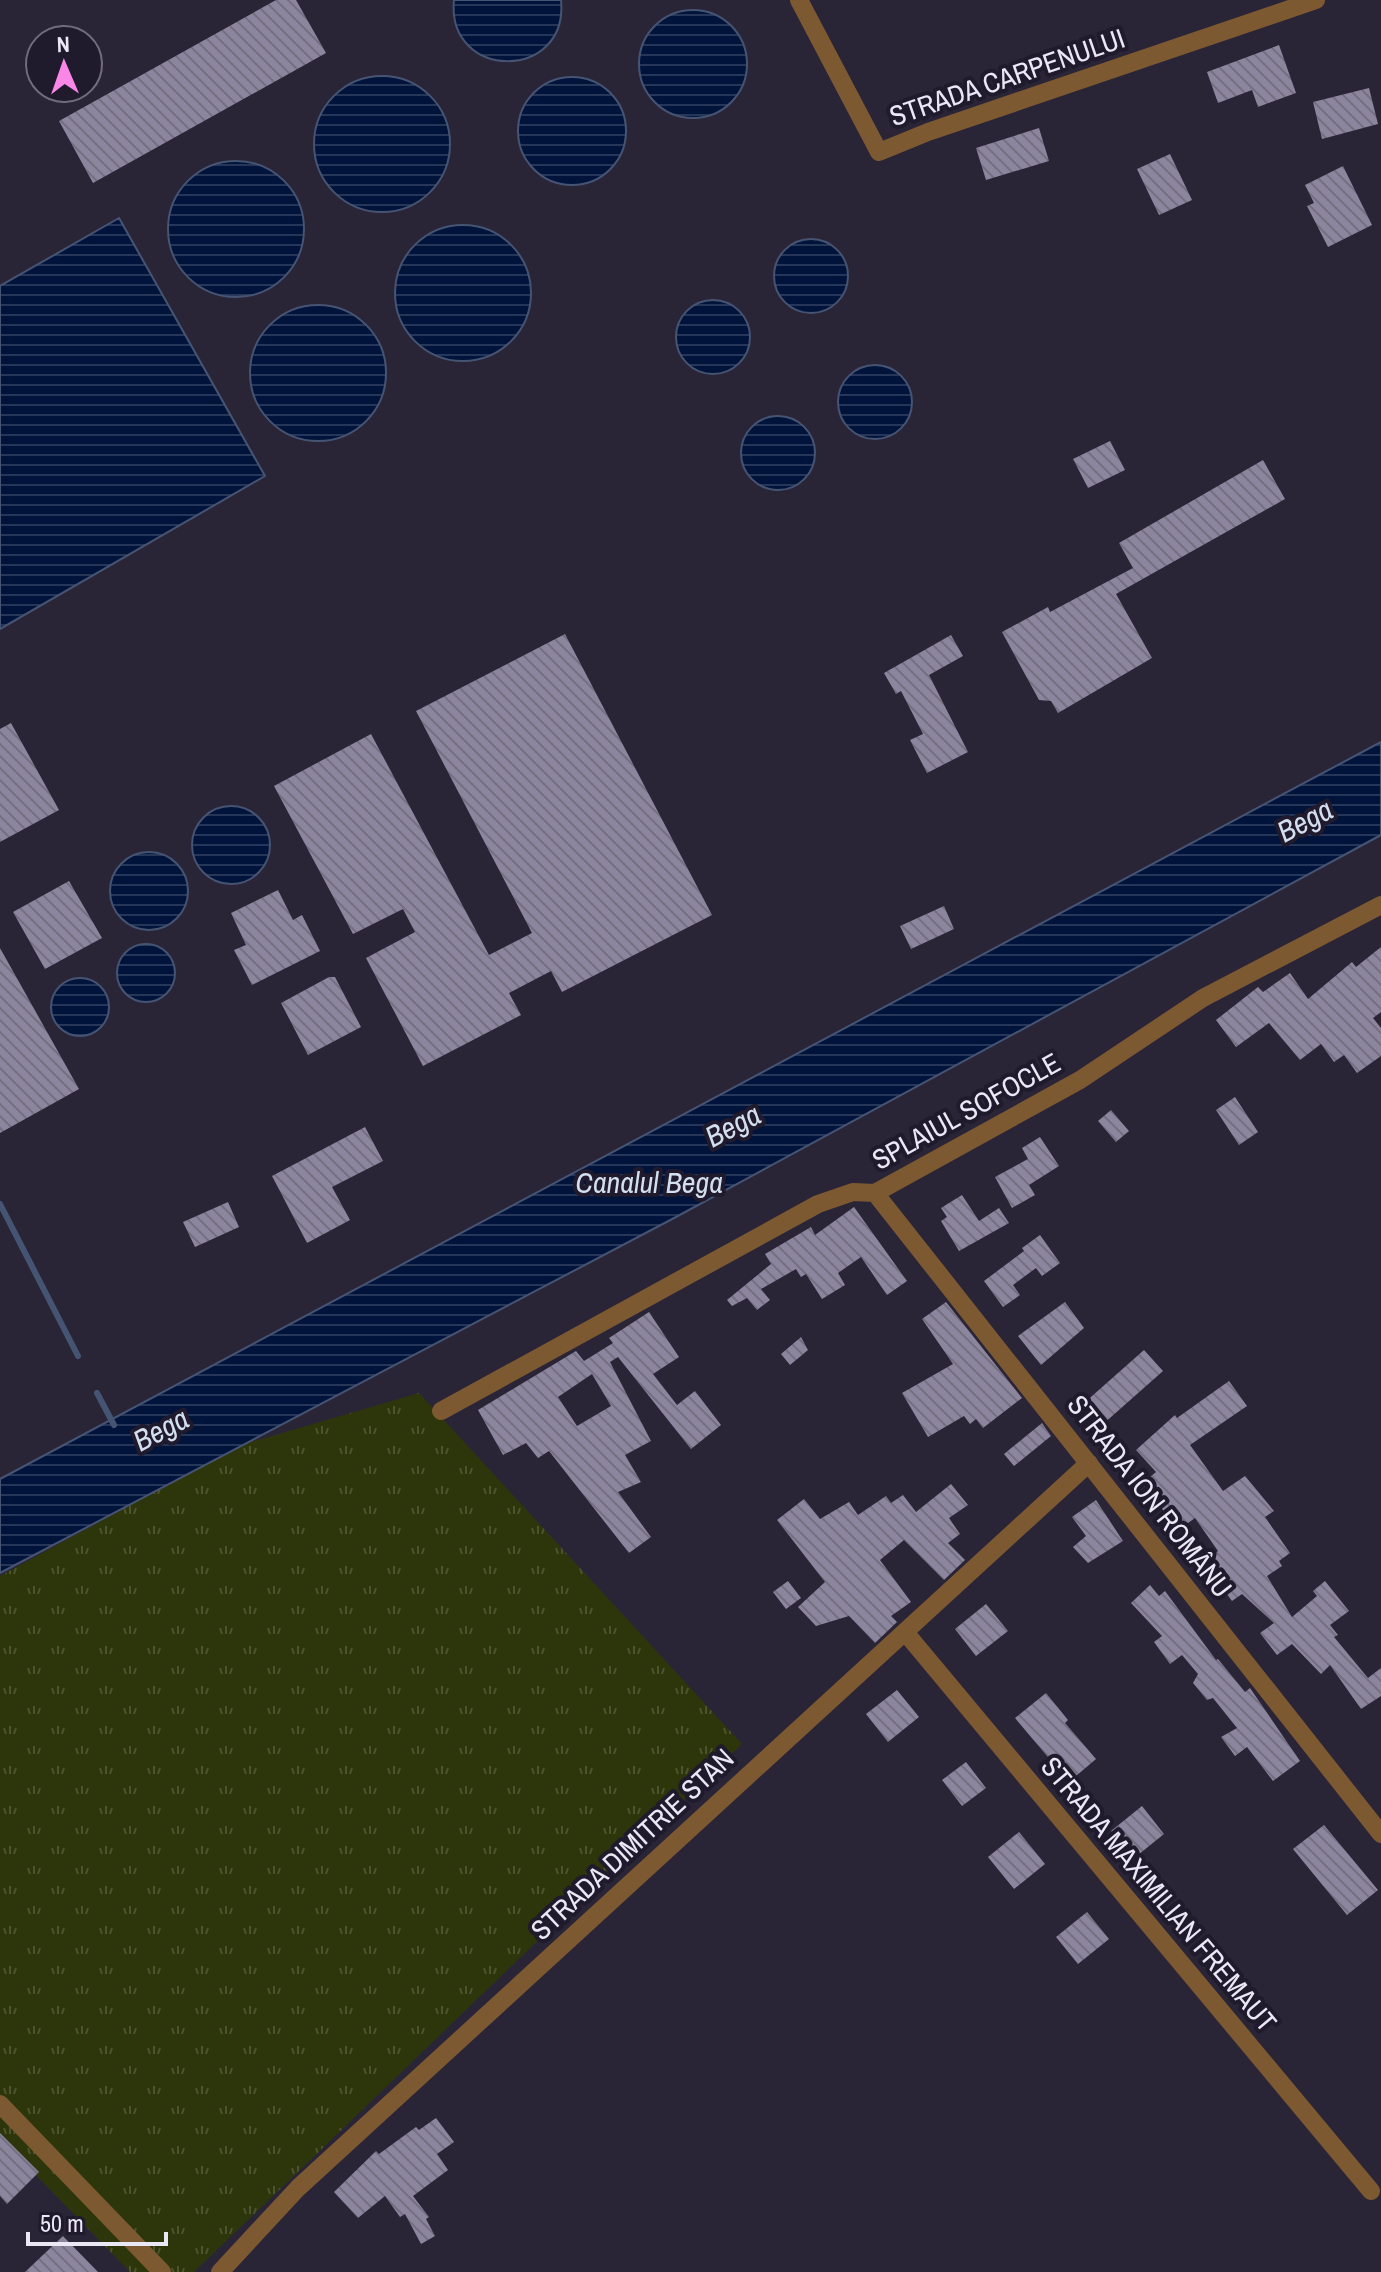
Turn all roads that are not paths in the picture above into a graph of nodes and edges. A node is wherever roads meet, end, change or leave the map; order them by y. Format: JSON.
{"nodes":[{"id":1,"x":799,"y":0,"type":"edge"},
{"id":2,"x":1316,"y":0,"type":"edge"},
{"id":3,"x":1381,"y":905,"type":"edge"},
{"id":4,"x":875,"y":1193,"type":"junction"},
{"id":5,"x":441,"y":1411,"type":"dead end"},
{"id":6,"x":1089,"y":1463,"type":"junction"},
{"id":7,"x":905,"y":1632,"type":"junction"},
{"id":8,"x":1381,"y":1834,"type":"edge"},
{"id":9,"x":0,"y":2104,"type":"edge"},
{"id":10,"x":1371,"y":2191,"type":"dead end"},
{"id":11,"x":162,"y":2272,"type":"edge"},
{"id":12,"x":220,"y":2272,"type":"edge"}],
"edges":[{"from":1,"to":2,"type":"street","name":"STRADA CARPENULUI"},
{"from":3,"to":4,"type":"street","name":"SPLAIUL SOFOCLE"},
{"from":4,"to":5,"type":"street","name":"SPLAIUL SOFOCLE"},
{"from":4,"to":6,"type":"street","name":"STRADA ION ROMÂNU"},
{"from":6,"to":7,"type":"street","name":"STRADA DIMITRIE STAN"},
{"from":6,"to":8,"type":"street","name":"STRADA ION ROMÂNU"},
{"from":7,"to":10,"type":"street","name":"STRADA MAXIMILIAN FREMAUT"},
{"from":7,"to":12,"type":"street","name":"STRADA DIMITRIE STAN"},
{"from":9,"to":11,"type":"street"}]}
